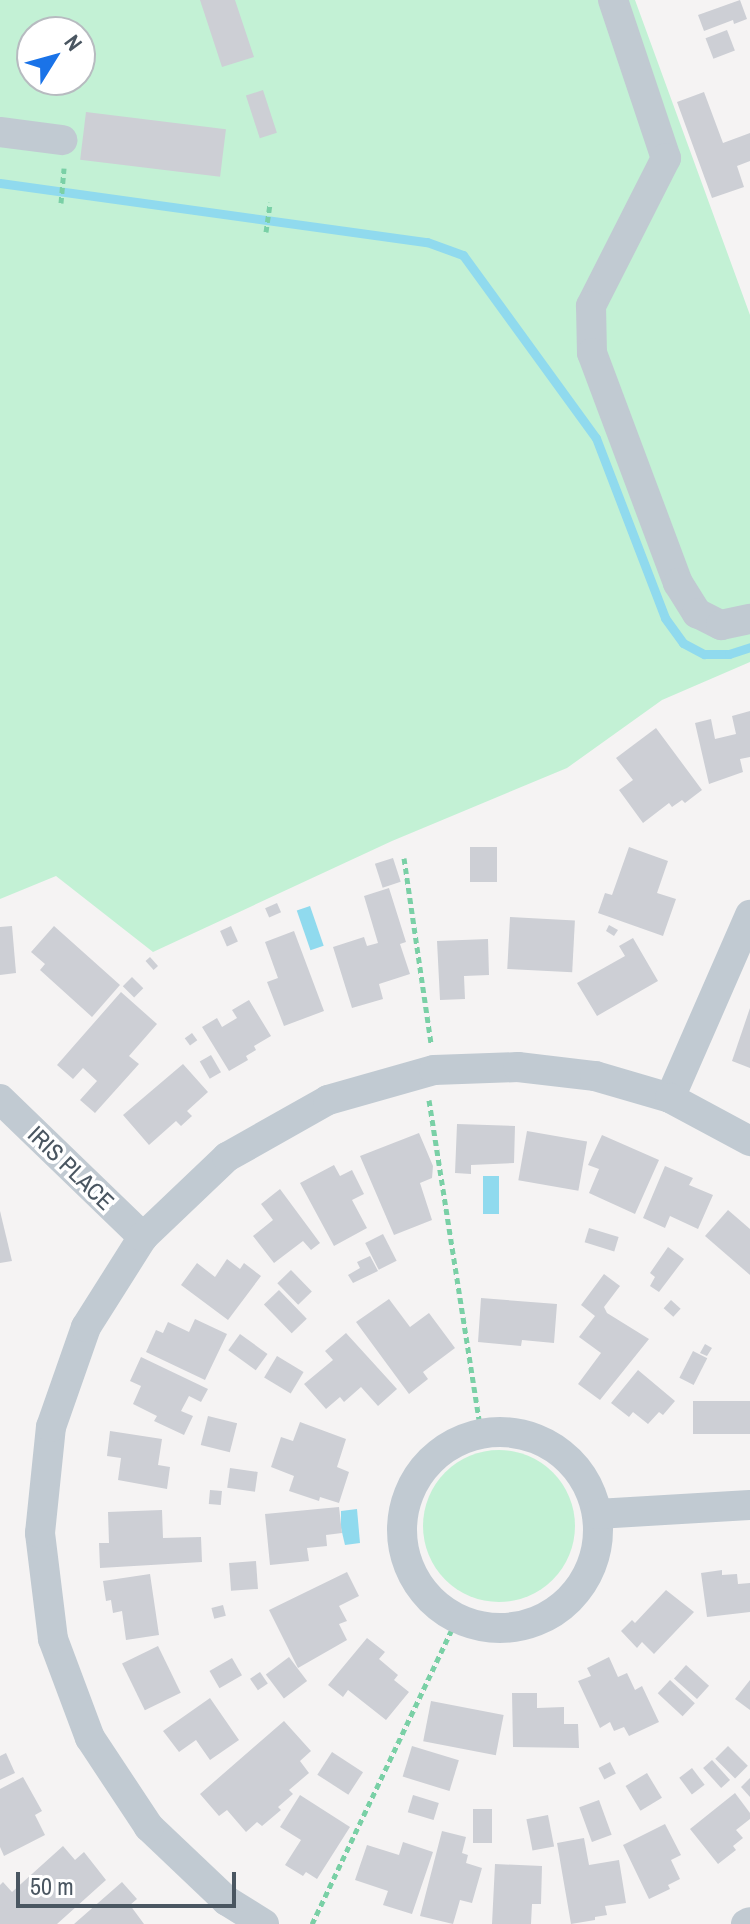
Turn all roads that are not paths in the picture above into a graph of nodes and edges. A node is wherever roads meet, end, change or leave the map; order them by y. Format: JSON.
{"nodes":[{"id":1,"x":613,"y":0,"type":"edge"},
{"id":2,"x":0,"y":132,"type":"edge"},
{"id":3,"x":62,"y":140,"type":"dead end"},
{"id":4,"x":750,"y":619,"type":"edge"},
{"id":5,"x":750,"y":915,"type":"edge"},
{"id":6,"x":670,"y":1098,"type":"junction"},
{"id":7,"x":0,"y":1099,"type":"edge"},
{"id":8,"x":750,"y":1141,"type":"edge"},
{"id":9,"x":143,"y":1237,"type":"junction"},
{"id":10,"x":750,"y":1505,"type":"edge"},
{"id":11,"x":597,"y":1514,"type":"junction"},
{"id":12,"x":218,"y":1912,"type":"edge"},
{"id":13,"x":264,"y":1924,"type":"edge"}],
"edges":[{"from":1,"to":4,"type":"street"},
{"from":2,"to":3,"type":"street"},
{"from":5,"to":6,"type":"street"},
{"from":6,"to":8,"type":"street"},
{"from":6,"to":9,"type":"street"},
{"from":7,"to":9,"type":"street","name":"IRIS PLACE"},
{"from":9,"to":12,"type":"street"},
{"from":10,"to":11,"type":"street"},
{"from":11,"to":11,"type":"street"},
{"from":12,"to":13,"type":"street"}]}
